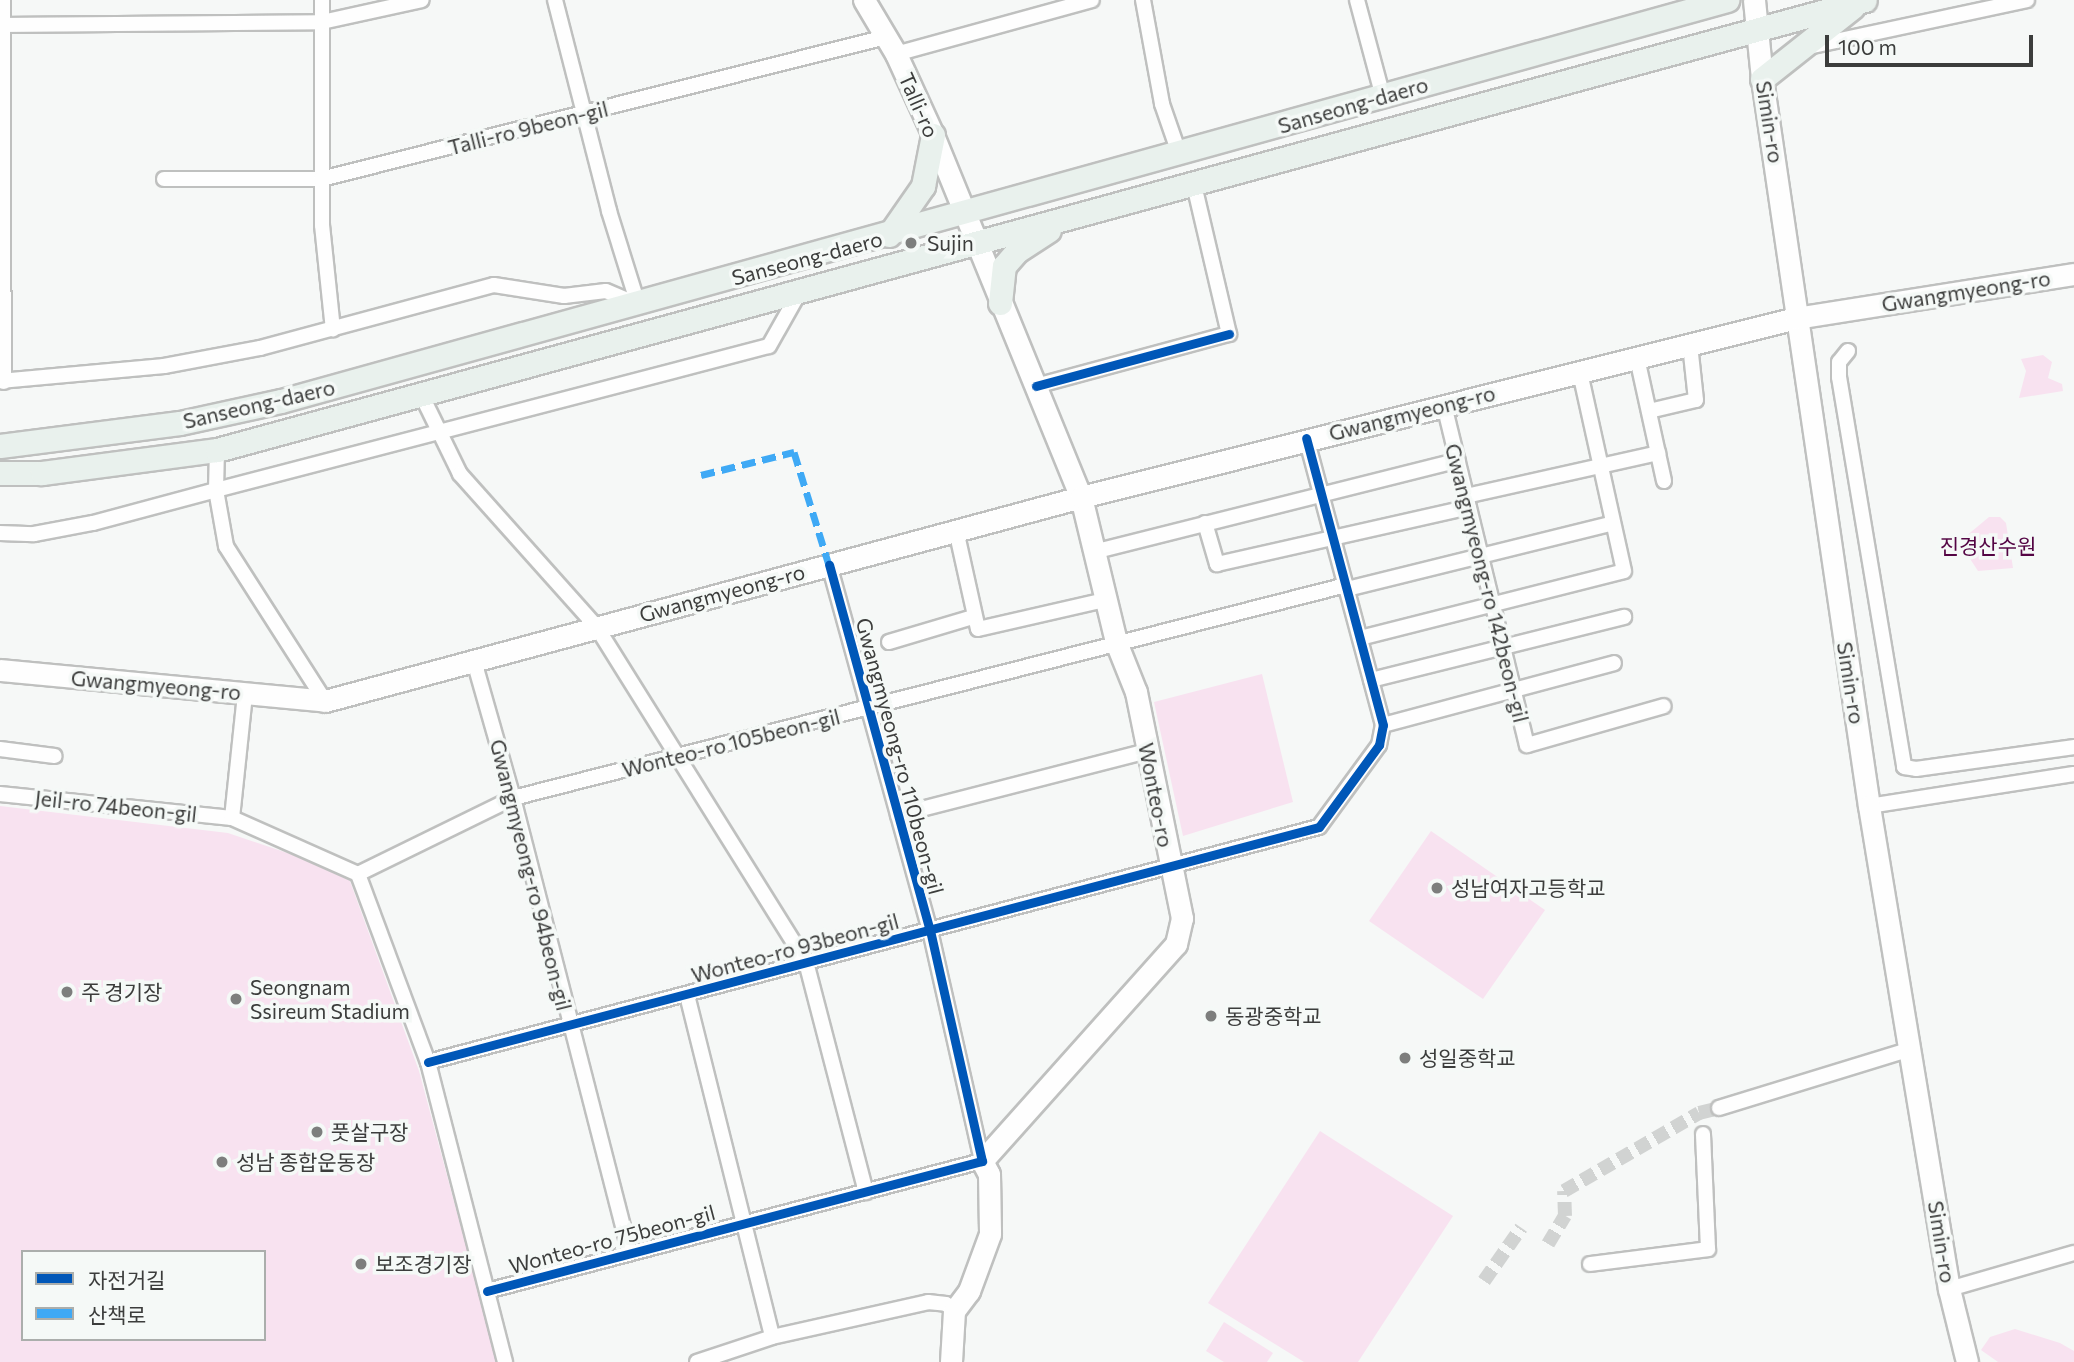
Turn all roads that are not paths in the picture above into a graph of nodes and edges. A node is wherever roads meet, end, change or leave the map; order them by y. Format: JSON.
{"nodes":[{"id":1,"x":3,"y":0,"type":"edge"},
{"id":2,"x":322,"y":0,"type":"edge"},
{"id":3,"x":422,"y":0,"type":"edge"},
{"id":4,"x":555,"y":0,"type":"edge"},
{"id":5,"x":864,"y":0,"type":"edge"},
{"id":6,"x":1092,"y":0,"type":"edge"},
{"id":7,"x":1143,"y":0,"type":"edge"},
{"id":8,"x":1357,"y":0,"type":"edge"},
{"id":9,"x":1727,"y":0,"type":"edge"},
{"id":10,"x":1754,"y":0,"type":"edge"},
{"id":11,"x":2027,"y":0,"type":"edge"},
{"id":12,"x":1862,"y":1,"type":"edge"},
{"id":13,"x":322,"y":22,"type":"junction"},
{"id":14,"x":2,"y":25,"type":"edge"},
{"id":15,"x":1757,"y":30,"type":"junction"},
{"id":16,"x":891,"y":46,"type":"junction"},
{"id":17,"x":1807,"y":47,"type":"junction"},
{"id":18,"x":1762,"y":79,"type":"junction"},
{"id":19,"x":1383,"y":97,"type":"junction"},
{"id":20,"x":585,"y":114,"type":"junction"},
{"id":21,"x":933,"y":135,"type":"junction"},
{"id":22,"x":1179,"y":153,"type":"junction"},
{"id":23,"x":164,"y":178,"type":"dead end"},
{"id":24,"x":321,"y":178,"type":"junction"},
{"id":25,"x":1194,"y":186,"type":"junction"},
{"id":26,"x":966,"y":213,"type":"junction"},
{"id":27,"x":1064,"y":219,"type":"junction"},
{"id":28,"x":889,"y":236,"type":"junction"},
{"id":29,"x":974,"y":243,"type":"junction"},
{"id":30,"x":2074,"y":274,"type":"edge"},
{"id":31,"x":800,"y":291,"type":"junction"},
{"id":32,"x":1000,"y":303,"type":"junction"},
{"id":33,"x":638,"y":304,"type":"junction"},
{"id":34,"x":1796,"y":318,"type":"junction"},
{"id":35,"x":333,"y":329,"type":"junction"},
{"id":36,"x":1690,"y":345,"type":"junction"},
{"id":37,"x":1848,"y":351,"type":"dead end"},
{"id":38,"x":1637,"y":358,"type":"junction"},
{"id":39,"x":1580,"y":372,"type":"junction"},
{"id":40,"x":2,"y":382,"type":"edge"},
{"id":41,"x":1036,"y":386,"type":"junction"},
{"id":42,"x":421,"y":394,"type":"junction"},
{"id":43,"x":1444,"y":405,"type":"junction"},
{"id":44,"x":1649,"y":411,"type":"junction"},
{"id":45,"x":440,"y":433,"type":"junction"},
{"id":46,"x":1306,"y":438,"type":"junction"},
{"id":47,"x":0,"y":446,"type":"edge"},
{"id":48,"x":217,"y":450,"type":"junction"},
{"id":49,"x":1658,"y":453,"type":"junction"},
{"id":50,"x":1458,"y":460,"type":"junction"},
{"id":51,"x":1600,"y":465,"type":"junction"},
{"id":52,"x":0,"y":473,"type":"edge"},
{"id":53,"x":1664,"y":481,"type":"dead end"},
{"id":54,"x":216,"y":490,"type":"junction"},
{"id":55,"x":1322,"y":493,"type":"junction"},
{"id":56,"x":1081,"y":497,"type":"junction"},
{"id":57,"x":1467,"y":501,"type":"junction"},
{"id":58,"x":1205,"y":523,"type":"junction"},
{"id":59,"x":1612,"y":523,"type":"junction"},
{"id":60,"x":956,"y":530,"type":"junction"},
{"id":61,"x":0,"y":533,"type":"edge"},
{"id":62,"x":1335,"y":537,"type":"junction"},
{"id":63,"x":1093,"y":552,"type":"junction"},
{"id":64,"x":1480,"y":555,"type":"junction"},
{"id":65,"x":829,"y":565,"type":"junction"},
{"id":66,"x":1347,"y":587,"type":"junction"},
{"id":67,"x":1105,"y":600,"type":"junction"},
{"id":68,"x":1492,"y":606,"type":"junction"},
{"id":69,"x":973,"y":617,"type":"junction"},
{"id":70,"x":1624,"y":617,"type":"dead end"},
{"id":71,"x":596,"y":626,"type":"junction"},
{"id":72,"x":1360,"y":638,"type":"junction"},
{"id":73,"x":889,"y":642,"type":"dead end"},
{"id":74,"x":1116,"y":642,"type":"junction"},
{"id":75,"x":1502,"y":650,"type":"junction"},
{"id":76,"x":474,"y":662,"type":"junction"},
{"id":77,"x":1614,"y":663,"type":"dead end"},
{"id":78,"x":0,"y":670,"type":"edge"},
{"id":79,"x":1371,"y":680,"type":"junction"},
{"id":80,"x":1512,"y":692,"type":"junction"},
{"id":81,"x":245,"y":694,"type":"junction"},
{"id":82,"x":325,"y":701,"type":"junction"},
{"id":83,"x":1664,"y":706,"type":"dead end"},
{"id":84,"x":869,"y":708,"type":"junction"},
{"id":85,"x":1383,"y":725,"type":"junction"},
{"id":86,"x":2074,"y":747,"type":"edge"},
{"id":87,"x":0,"y":749,"type":"edge"},
{"id":88,"x":1147,"y":751,"type":"junction"},
{"id":89,"x":680,"y":755,"type":"junction"},
{"id":90,"x":55,"y":756,"type":"dead end"},
{"id":91,"x":2074,"y":774,"type":"edge"},
{"id":92,"x":0,"y":794,"type":"edge"},
{"id":93,"x":513,"y":798,"type":"junction"},
{"id":94,"x":1869,"y":806,"type":"junction"},
{"id":95,"x":898,"y":815,"type":"junction"},
{"id":96,"x":232,"y":818,"type":"junction"},
{"id":97,"x":1170,"y":866,"type":"junction"},
{"id":98,"x":358,"y":874,"type":"junction"},
{"id":99,"x":930,"y":931,"type":"junction"},
{"id":100,"x":806,"y":962,"type":"junction"},
{"id":101,"x":687,"y":995,"type":"junction"},
{"id":102,"x":569,"y":1023,"type":"junction"},
{"id":103,"x":1911,"y":1049,"type":"junction"},
{"id":104,"x":428,"y":1062,"type":"junction"},
{"id":105,"x":1718,"y":1108,"type":"tunnel mouth"},
{"id":106,"x":718,"y":1111,"type":"joint"},
{"id":107,"x":1703,"y":1134,"type":"dead end"},
{"id":108,"x":982,"y":1161,"type":"junction"},
{"id":109,"x":866,"y":1192,"type":"junction"},
{"id":110,"x":747,"y":1221,"type":"junction"},
{"id":111,"x":629,"y":1251,"type":"junction"},
{"id":112,"x":2074,"y":1253,"type":"edge"},
{"id":113,"x":1590,"y":1265,"type":"dead end"},
{"id":114,"x":1949,"y":1289,"type":"junction"},
{"id":115,"x":487,"y":1290,"type":"junction"},
{"id":116,"x":954,"y":1311,"type":"junction"},
{"id":117,"x":772,"y":1337,"type":"junction"},
{"id":118,"x":505,"y":1362,"type":"edge"},
{"id":119,"x":697,"y":1362,"type":"edge"},
{"id":120,"x":951,"y":1362,"type":"edge"},
{"id":121,"x":1967,"y":1362,"type":"edge"}],
"edges":[{"from":1,"to":14,"type":"street"},
{"from":2,"to":13,"type":"street"},
{"from":3,"to":13,"type":"street"},
{"from":4,"to":20,"type":"street"},
{"from":5,"to":16,"type":"main road","name":"Talli-ro"},
{"from":6,"to":16,"type":"street","name":"Talli-ro 9beon-gil"},
{"from":7,"to":22,"type":"street"},
{"from":8,"to":19,"type":"street"},
{"from":9,"to":19,"type":"main road","name":"Sanseong-daero"},
{"from":10,"to":15,"type":"main road","name":"Simin-ro"},
{"from":11,"to":17,"type":"street"},
{"from":12,"to":15,"type":"main road","name":"Sanseong-daero"},
{"from":12,"to":17,"type":"main road"},
{"from":13,"to":14,"type":"street"},
{"from":13,"to":24,"type":"street"},
{"from":14,"to":40,"type":"street"},
{"from":15,"to":18,"type":"main road","name":"Simin-ro"},
{"from":15,"to":25,"type":"main road","name":"Sanseong-daero"},
{"from":16,"to":20,"type":"street","name":"Talli-ro 9beon-gil"},
{"from":16,"to":21,"type":"main road","name":"Talli-ro"},
{"from":17,"to":18,"type":"main road"},
{"from":18,"to":34,"type":"main road","name":"Simin-ro"},
{"from":19,"to":22,"type":"main road","name":"Sanseong-daero"},
{"from":20,"to":24,"type":"street","name":"Talli-ro 9beon-gil"},
{"from":20,"to":33,"type":"street"},
{"from":21,"to":26,"type":"main road","name":"Talli-ro"},
{"from":21,"to":28,"type":"main road"},
{"from":22,"to":26,"type":"main road","name":"Sanseong-daero"},
{"from":23,"to":24,"type":"street","name":"Talli-ro 9beon-gil"},
{"from":24,"to":35,"type":"street"},
{"from":25,"to":27,"type":"main road","name":"Sanseong-daero"},
{"from":25,"to":41,"type":"street"},
{"from":26,"to":28,"type":"main road","name":"Sanseong-daero"},
{"from":26,"to":29,"type":"main road","name":"Wonteo-ro"},
{"from":27,"to":29,"type":"main road","name":"Sanseong-daero"},
{"from":27,"to":32,"type":"main road"},
{"from":28,"to":33,"type":"main road","name":"Sanseong-daero"},
{"from":29,"to":31,"type":"main road","name":"Sanseong-daero"},
{"from":29,"to":32,"type":"main road","name":"Wonteo-ro"},
{"from":30,"to":34,"type":"main road","name":"Gwangmyeong-ro"},
{"from":31,"to":42,"type":"main road","name":"Sanseong-daero"},
{"from":31,"to":45,"type":"street"},
{"from":32,"to":41,"type":"main road","name":"Wonteo-ro"},
{"from":33,"to":35,"type":"street"},
{"from":33,"to":47,"type":"main road","name":"Sanseong-daero"},
{"from":34,"to":36,"type":"main road","name":"Gwangmyeong-ro"},
{"from":34,"to":94,"type":"main road","name":"Simin-ro"},
{"from":35,"to":40,"type":"street"},
{"from":36,"to":38,"type":"main road","name":"Gwangmyeong-ro"},
{"from":36,"to":44,"type":"street"},
{"from":37,"to":86,"type":"street"},
{"from":38,"to":39,"type":"main road","name":"Gwangmyeong-ro"},
{"from":38,"to":44,"type":"street"},
{"from":39,"to":43,"type":"main road","name":"Gwangmyeong-ro"},
{"from":39,"to":51,"type":"street"},
{"from":41,"to":56,"type":"main road","name":"Wonteo-ro"},
{"from":42,"to":45,"type":"street"},
{"from":42,"to":48,"type":"main road","name":"Sanseong-daero"},
{"from":43,"to":46,"type":"main road","name":"Gwangmyeong-ro"},
{"from":43,"to":50,"type":"street","name":"Gwangmyeong-ro 142beon-gil"},
{"from":44,"to":49,"type":"street"},
{"from":45,"to":54,"type":"street"},
{"from":45,"to":71,"type":"street"},
{"from":46,"to":55,"type":"street"},
{"from":46,"to":56,"type":"main road","name":"Gwangmyeong-ro"},
{"from":48,"to":52,"type":"main road","name":"Sanseong-daero"},
{"from":48,"to":54,"type":"street"},
{"from":49,"to":51,"type":"street"},
{"from":49,"to":53,"type":"street"},
{"from":50,"to":55,"type":"street"},
{"from":50,"to":57,"type":"street","name":"Gwangmyeong-ro 142beon-gil"},
{"from":51,"to":57,"type":"street"},
{"from":51,"to":59,"type":"street"},
{"from":54,"to":61,"type":"street"},
{"from":54,"to":82,"type":"street"},
{"from":55,"to":58,"type":"street"},
{"from":55,"to":62,"type":"street"},
{"from":56,"to":60,"type":"main road","name":"Gwangmyeong-ro"},
{"from":56,"to":63,"type":"main road","name":"Wonteo-ro"},
{"from":57,"to":62,"type":"street"},
{"from":57,"to":64,"type":"street","name":"Gwangmyeong-ro 142beon-gil"},
{"from":58,"to":62,"type":"street"},
{"from":58,"to":63,"type":"street"},
{"from":59,"to":64,"type":"street","name":"Wonteo-ro 105beon-gil"},
{"from":59,"to":68,"type":"street"},
{"from":60,"to":65,"type":"main road","name":"Gwangmyeong-ro"},
{"from":60,"to":69,"type":"street"},
{"from":62,"to":66,"type":"street"},
{"from":63,"to":67,"type":"main road","name":"Wonteo-ro"},
{"from":64,"to":66,"type":"street","name":"Wonteo-ro 105beon-gil"},
{"from":64,"to":68,"type":"street","name":"Gwangmyeong-ro 142beon-gil"},
{"from":65,"to":71,"type":"main road","name":"Gwangmyeong-ro"},
{"from":65,"to":84,"type":"street","name":"Gwangmyeong-ro 110beon-gil"},
{"from":66,"to":72,"type":"street"},
{"from":66,"to":74,"type":"street","name":"Wonteo-ro 105beon-gil"},
{"from":67,"to":69,"type":"street"},
{"from":67,"to":74,"type":"main road","name":"Wonteo-ro"},
{"from":68,"to":72,"type":"street"},
{"from":68,"to":75,"type":"street","name":"Gwangmyeong-ro 142beon-gil"},
{"from":69,"to":73,"type":"street"},
{"from":70,"to":75,"type":"street"},
{"from":71,"to":76,"type":"main road","name":"Gwangmyeong-ro"},
{"from":71,"to":89,"type":"street"},
{"from":72,"to":79,"type":"street"},
{"from":74,"to":84,"type":"street","name":"Wonteo-ro 105beon-gil"},
{"from":74,"to":88,"type":"main road","name":"Wonteo-ro"},
{"from":75,"to":79,"type":"street"},
{"from":75,"to":80,"type":"street","name":"Gwangmyeong-ro 142beon-gil"},
{"from":76,"to":82,"type":"main road","name":"Gwangmyeong-ro"},
{"from":76,"to":93,"type":"street","name":"Gwangmyeong-ro 94beon-gil"},
{"from":77,"to":80,"type":"street"},
{"from":78,"to":81,"type":"main road","name":"Gwangmyeong-ro"},
{"from":79,"to":85,"type":"street"},
{"from":80,"to":83,"type":"street","name":"Gwangmyeong-ro 142beon-gil"},
{"from":80,"to":85,"type":"street"},
{"from":81,"to":82,"type":"main road","name":"Gwangmyeong-ro"},
{"from":81,"to":96,"type":"street"},
{"from":84,"to":89,"type":"street","name":"Wonteo-ro 105beon-gil"},
{"from":84,"to":95,"type":"street","name":"Gwangmyeong-ro 110beon-gil"},
{"from":85,"to":97,"type":"street","name":"Wonteo-ro 93beon-gil"},
{"from":87,"to":90,"type":"street"},
{"from":88,"to":95,"type":"street"},
{"from":88,"to":97,"type":"main road","name":"Wonteo-ro"},
{"from":89,"to":93,"type":"street","name":"Wonteo-ro 105beon-gil"},
{"from":89,"to":100,"type":"street"},
{"from":91,"to":94,"type":"street"},
{"from":92,"to":96,"type":"street","name":"Jeil-ro 74beon-gil"},
{"from":93,"to":98,"type":"street","name":"Wonteo-ro 105beon-gil"},
{"from":93,"to":102,"type":"street","name":"Gwangmyeong-ro 94beon-gil"},
{"from":94,"to":103,"type":"main road","name":"Simin-ro"},
{"from":95,"to":99,"type":"street","name":"Gwangmyeong-ro 110beon-gil"},
{"from":96,"to":98,"type":"street","name":"Jeil-ro 74beon-gil"},
{"from":97,"to":99,"type":"street","name":"Wonteo-ro 93beon-gil"},
{"from":97,"to":108,"type":"main road","name":"Wonteo-ro"},
{"from":98,"to":104,"type":"street"},
{"from":99,"to":100,"type":"street","name":"Wonteo-ro 93beon-gil"},
{"from":99,"to":108,"type":"street","name":"Gwangmyeong-ro 110beon-gil"},
{"from":100,"to":101,"type":"street","name":"Wonteo-ro 93beon-gil"},
{"from":100,"to":109,"type":"street"},
{"from":101,"to":102,"type":"street","name":"Wonteo-ro 93beon-gil"},
{"from":101,"to":106,"type":"street","name":"Wonteo-ro 93beon-gil"},
{"from":102,"to":104,"type":"street","name":"Wonteo-ro 93beon-gil"},
{"from":102,"to":111,"type":"street","name":"Gwangmyeong-ro 94beon-gil"},
{"from":103,"to":105,"type":"street"},
{"from":103,"to":114,"type":"main road","name":"Simin-ro"},
{"from":104,"to":115,"type":"street"},
{"from":106,"to":110,"type":"street","name":"Wonteo-ro 75beon-gil"},
{"from":107,"to":113,"type":"street"},
{"from":108,"to":109,"type":"street","name":"Wonteo-ro 75beon-gil"},
{"from":108,"to":116,"type":"main road"},
{"from":109,"to":110,"type":"street","name":"Wonteo-ro 75beon-gil"},
{"from":110,"to":111,"type":"street","name":"Wonteo-ro 75beon-gil"},
{"from":110,"to":117,"type":"street","name":"Wonteo-ro 75beon-gil"},
{"from":111,"to":115,"type":"street","name":"Wonteo-ro 75beon-gil"},
{"from":112,"to":114,"type":"street"},
{"from":114,"to":121,"type":"main road","name":"Simin-ro"},
{"from":115,"to":118,"type":"street"},
{"from":116,"to":117,"type":"street"},
{"from":116,"to":120,"type":"main road"},
{"from":117,"to":119,"type":"street"}]}
